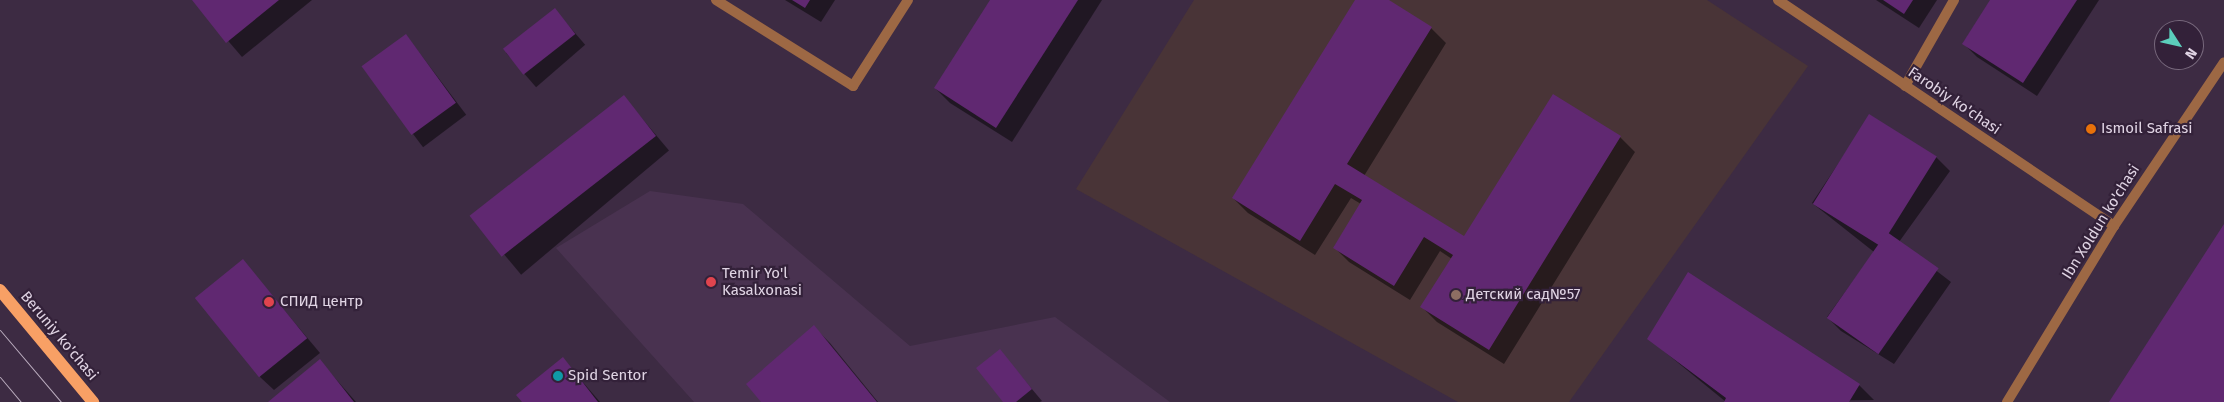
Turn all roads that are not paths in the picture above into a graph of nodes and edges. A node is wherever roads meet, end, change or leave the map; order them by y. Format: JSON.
{"nodes":[{"id":1,"x":716,"y":0,"type":"edge"},
{"id":2,"x":908,"y":0,"type":"edge"},
{"id":3,"x":1778,"y":0,"type":"edge"},
{"id":4,"x":1954,"y":0,"type":"edge"},
{"id":5,"x":2224,"y":62,"type":"edge"},
{"id":6,"x":1905,"y":86,"type":"junction"},
{"id":7,"x":2114,"y":226,"type":"junction"},
{"id":8,"x":0,"y":290,"type":"edge"},
{"id":9,"x":93,"y":402,"type":"edge"},
{"id":10,"x":2007,"y":402,"type":"edge"}],
"edges":[{"from":1,"to":2,"type":"street"},
{"from":3,"to":6,"type":"street","name":"Farobiy ko'chasi"},
{"from":4,"to":6,"type":"street"},
{"from":5,"to":7,"type":"street","name":"Ibn Xoldun ko'chasi"},
{"from":6,"to":7,"type":"street","name":"Farobiy ko'chasi"},
{"from":7,"to":10,"type":"street","name":"Ibn Xoldun ko'chasi"},
{"from":8,"to":9,"type":"main road","name":"Beruniy ko'chasi"}]}
